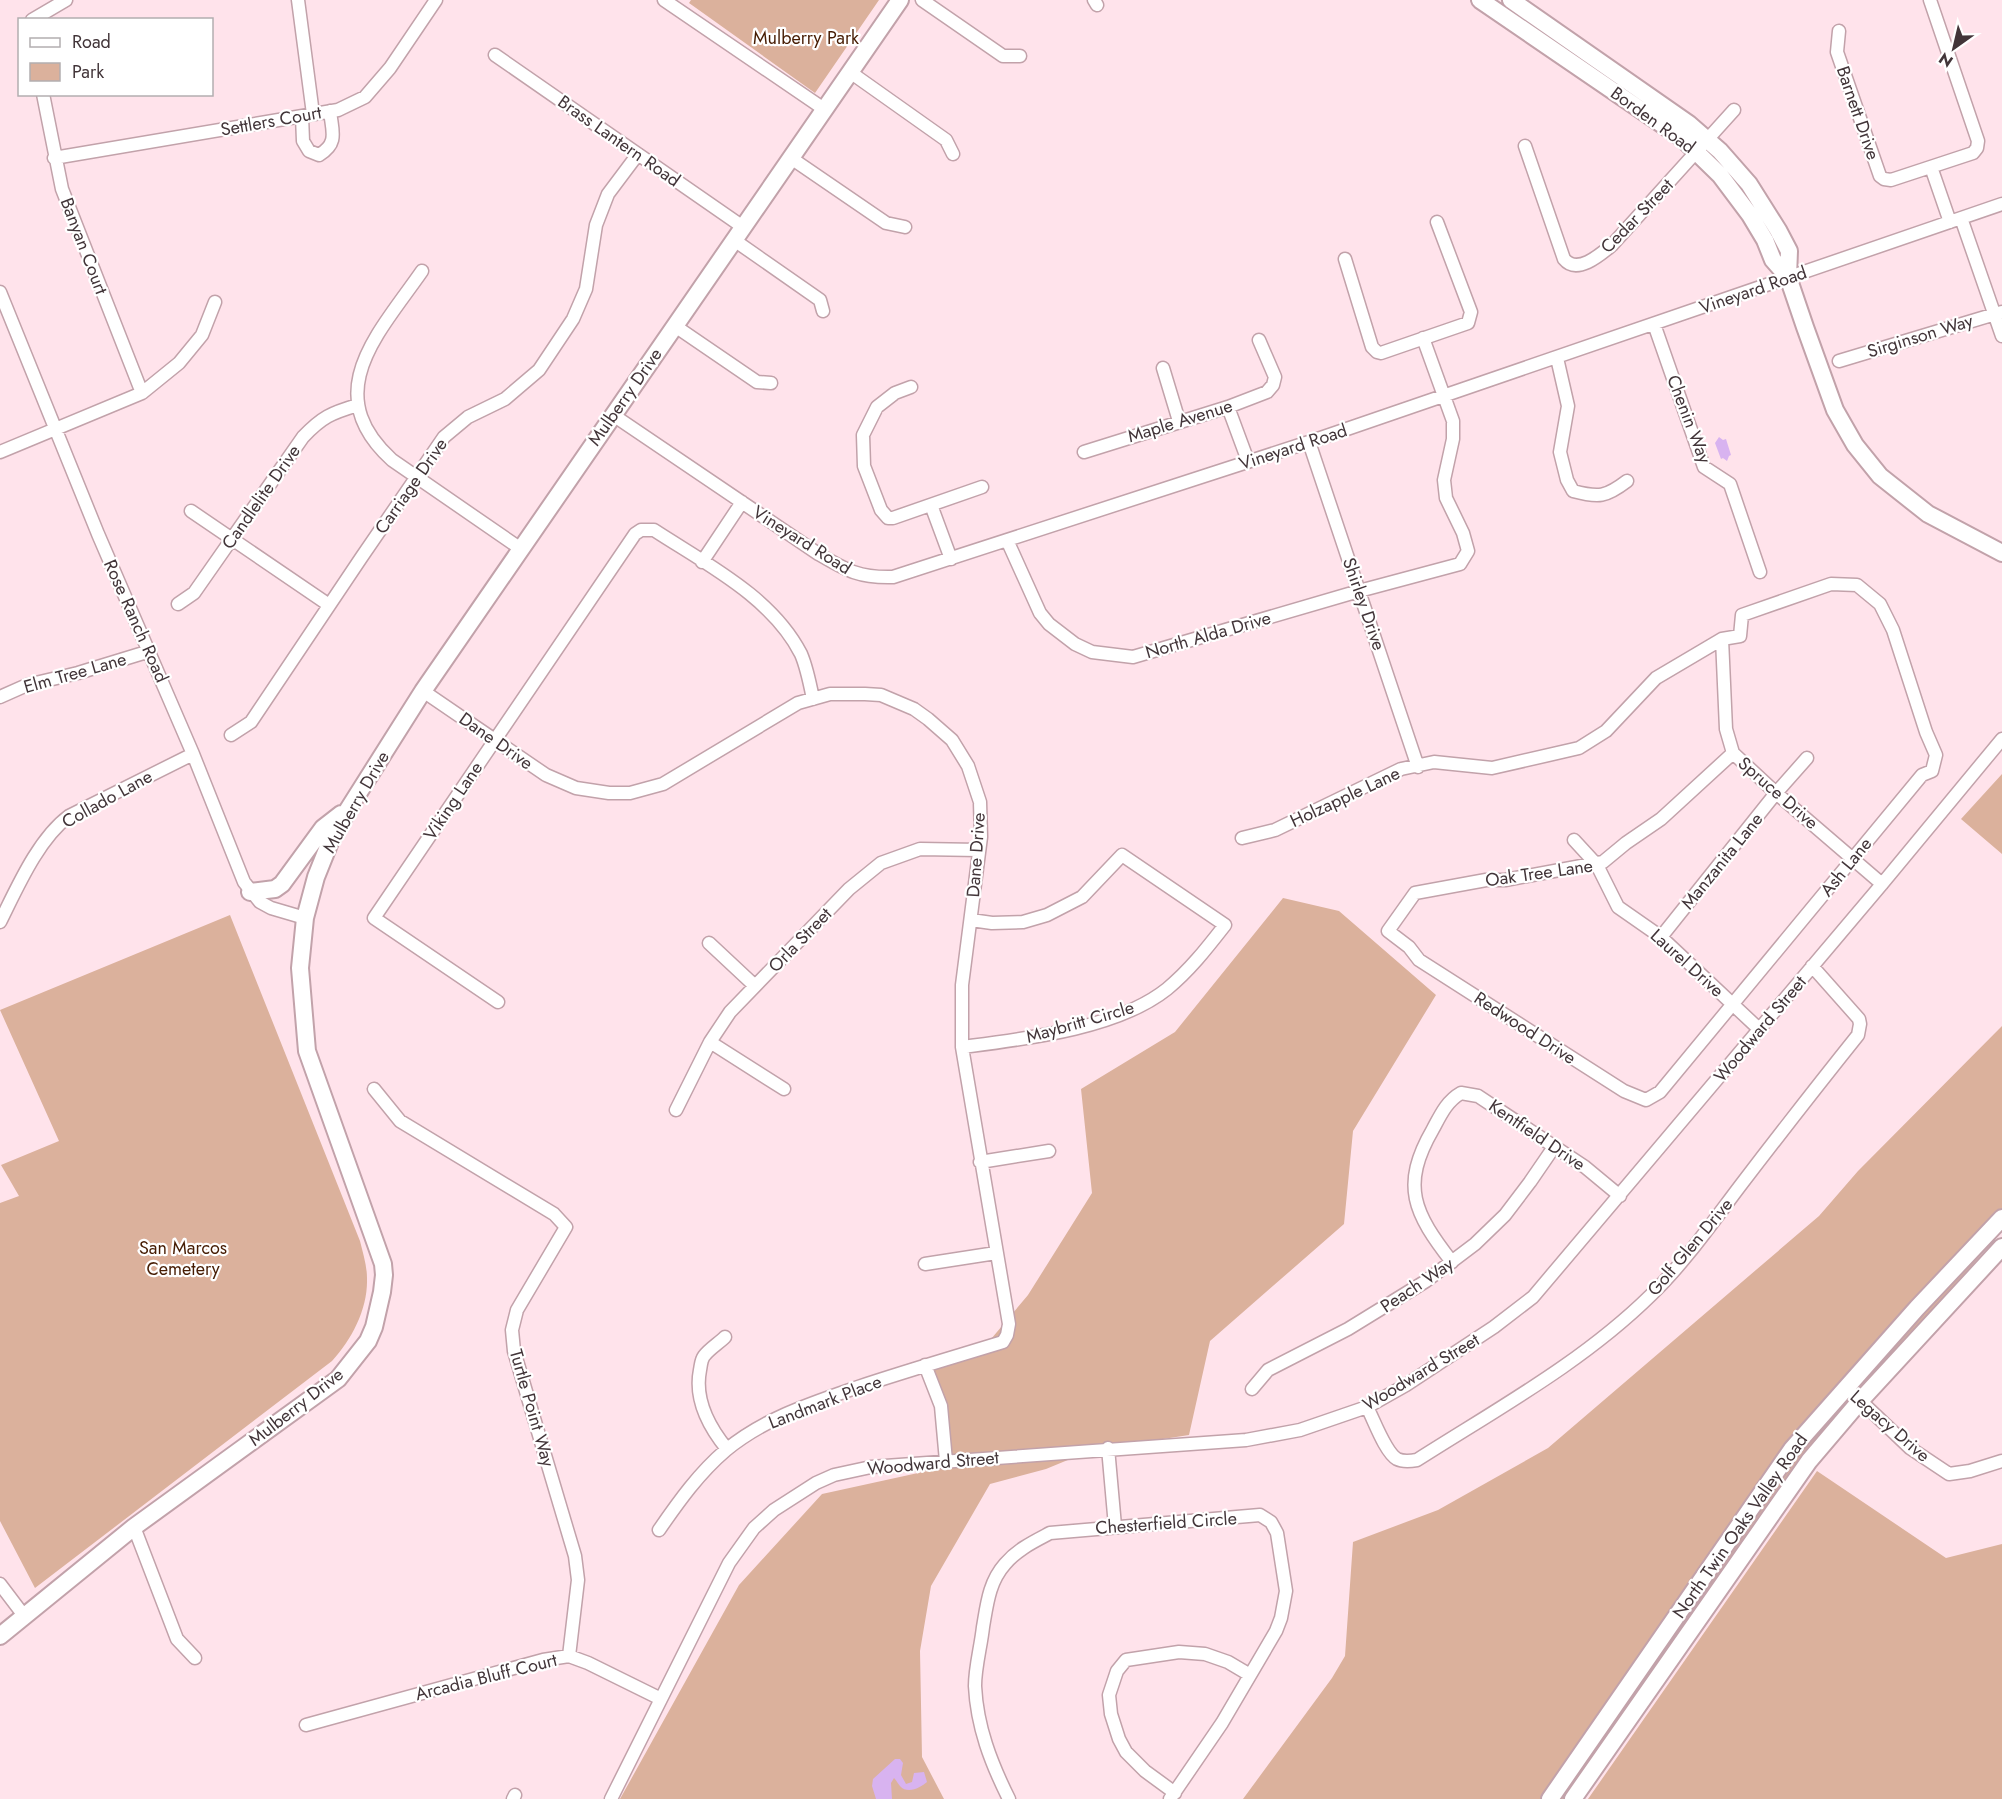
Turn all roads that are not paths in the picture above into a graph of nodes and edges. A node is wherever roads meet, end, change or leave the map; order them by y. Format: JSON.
{"nodes":[{"id":1,"x":66,"y":0,"type":"edge"},
{"id":2,"x":298,"y":0,"type":"edge"},
{"id":3,"x":436,"y":0,"type":"edge"},
{"id":4,"x":664,"y":0,"type":"edge"},
{"id":5,"x":900,"y":0,"type":"edge"},
{"id":6,"x":922,"y":0,"type":"edge"},
{"id":7,"x":1480,"y":0,"type":"edge"},
{"id":8,"x":1512,"y":0,"type":"edge"},
{"id":9,"x":1930,"y":0,"type":"edge"},
{"id":10,"x":35,"y":18,"type":"edge"},
{"id":11,"x":1839,"y":31,"type":"dead end"},
{"id":12,"x":495,"y":55,"type":"dead end"},
{"id":13,"x":1020,"y":56,"type":"dead end"},
{"id":14,"x":850,"y":72,"type":"junction"},
{"id":15,"x":43,"y":96,"type":"edge"},
{"id":16,"x":824,"y":109,"type":"junction"},
{"id":17,"x":1734,"y":110,"type":"dead end"},
{"id":18,"x":330,"y":111,"type":"junction"},
{"id":19,"x":307,"y":115,"type":"junction"},
{"id":20,"x":1525,"y":146,"type":"dead end"},
{"id":21,"x":1703,"y":146,"type":"junction"},
{"id":22,"x":638,"y":154,"type":"junction"},
{"id":23,"x":953,"y":154,"type":"dead end"},
{"id":24,"x":54,"y":158,"type":"junction"},
{"id":25,"x":791,"y":158,"type":"junction"},
{"id":26,"x":1931,"y":167,"type":"junction"},
{"id":27,"x":2002,"y":204,"type":"edge"},
{"id":28,"x":1956,"y":220,"type":"junction"},
{"id":29,"x":1437,"y":222,"type":"dead end"},
{"id":30,"x":905,"y":227,"type":"dead end"},
{"id":31,"x":738,"y":234,"type":"junction"},
{"id":32,"x":1345,"y":259,"type":"dead end"},
{"id":33,"x":422,"y":271,"type":"dead end"},
{"id":34,"x":1788,"y":277,"type":"junction"},
{"id":35,"x":0,"y":292,"type":"edge"},
{"id":36,"x":215,"y":302,"type":"dead end"},
{"id":37,"x":823,"y":311,"type":"dead end"},
{"id":38,"x":1998,"y":313,"type":"edge"},
{"id":39,"x":1654,"y":324,"type":"junction"},
{"id":40,"x":675,"y":326,"type":"junction"},
{"id":41,"x":2002,"y":336,"type":"edge"},
{"id":42,"x":1423,"y":338,"type":"junction"},
{"id":43,"x":1259,"y":340,"type":"dead end"},
{"id":44,"x":1557,"y":358,"type":"junction"},
{"id":45,"x":1839,"y":361,"type":"dead end"},
{"id":46,"x":1163,"y":368,"type":"dead end"},
{"id":47,"x":771,"y":383,"type":"dead end"},
{"id":48,"x":911,"y":387,"type":"dead end"},
{"id":49,"x":142,"y":393,"type":"junction"},
{"id":50,"x":1444,"y":397,"type":"junction"},
{"id":51,"x":358,"y":405,"type":"junction"},
{"id":52,"x":1228,"y":407,"type":"junction"},
{"id":53,"x":613,"y":415,"type":"junction"},
{"id":54,"x":1179,"y":421,"type":"junction"},
{"id":55,"x":56,"y":430,"type":"junction"},
{"id":56,"x":1309,"y":442,"type":"junction"},
{"id":57,"x":0,"y":452,"type":"edge"},
{"id":58,"x":1084,"y":452,"type":"dead end"},
{"id":59,"x":1248,"y":461,"type":"junction"},
{"id":60,"x":417,"y":477,"type":"junction"},
{"id":61,"x":1627,"y":482,"type":"dead end"},
{"id":62,"x":982,"y":487,"type":"dead end"},
{"id":63,"x":741,"y":502,"type":"junction"},
{"id":64,"x":931,"y":506,"type":"junction"},
{"id":65,"x":191,"y":511,"type":"dead end"},
{"id":66,"x":232,"y":539,"type":"junction"},
{"id":67,"x":1007,"y":540,"type":"junction"},
{"id":68,"x":521,"y":549,"type":"junction"},
{"id":69,"x":2002,"y":553,"type":"edge"},
{"id":70,"x":951,"y":559,"type":"junction"},
{"id":71,"x":702,"y":562,"type":"junction"},
{"id":72,"x":1760,"y":572,"type":"dead end"},
{"id":73,"x":1359,"y":591,"type":"junction"},
{"id":74,"x":177,"y":604,"type":"dead end"},
{"id":75,"x":1880,"y":604,"type":"joint"},
{"id":76,"x":329,"y":605,"type":"junction"},
{"id":77,"x":1722,"y":639,"type":"junction"},
{"id":78,"x":150,"y":651,"type":"junction"},
{"id":79,"x":423,"y":691,"type":"junction"},
{"id":80,"x":0,"y":697,"type":"edge"},
{"id":81,"x":813,"y":699,"type":"junction"},
{"id":82,"x":231,"y":735,"type":"dead end"},
{"id":83,"x":2002,"y":739,"type":"edge"},
{"id":84,"x":495,"y":740,"type":"junction"},
{"id":85,"x":1733,"y":753,"type":"junction"},
{"id":86,"x":193,"y":754,"type":"junction"},
{"id":87,"x":1807,"y":759,"type":"dead end"},
{"id":88,"x":1418,"y":766,"type":"junction"},
{"id":89,"x":1776,"y":794,"type":"junction"},
{"id":90,"x":349,"y":808,"type":"junction"},
{"id":91,"x":1242,"y":838,"type":"dead end"},
{"id":92,"x":1574,"y":840,"type":"dead end"},
{"id":93,"x":979,"y":850,"type":"junction"},
{"id":94,"x":1853,"y":857,"type":"junction"},
{"id":95,"x":1597,"y":865,"type":"junction"},
{"id":96,"x":1882,"y":884,"type":"junction"},
{"id":97,"x":250,"y":892,"type":"junction"},
{"id":98,"x":305,"y":918,"type":"junction"},
{"id":99,"x":971,"y":920,"type":"junction"},
{"id":100,"x":0,"y":922,"type":"edge"},
{"id":101,"x":1661,"y":937,"type":"junction"},
{"id":102,"x":709,"y":944,"type":"dead end"},
{"id":103,"x":1409,"y":947,"type":"joint"},
{"id":104,"x":1812,"y":966,"type":"junction"},
{"id":105,"x":755,"y":986,"type":"junction"},
{"id":106,"x":498,"y":1002,"type":"dead end"},
{"id":107,"x":1733,"y":1004,"type":"junction"},
{"id":108,"x":1760,"y":1029,"type":"junction"},
{"id":109,"x":710,"y":1042,"type":"junction"},
{"id":110,"x":962,"y":1047,"type":"junction"},
{"id":111,"x":374,"y":1089,"type":"dead end"},
{"id":112,"x":784,"y":1089,"type":"dead end"},
{"id":113,"x":1646,"y":1100,"type":"joint"},
{"id":114,"x":676,"y":1110,"type":"dead end"},
{"id":115,"x":1554,"y":1147,"type":"junction"},
{"id":116,"x":1049,"y":1151,"type":"dead end"},
{"id":117,"x":980,"y":1162,"type":"junction"},
{"id":118,"x":1620,"y":1196,"type":"junction"},
{"id":119,"x":2002,"y":1218,"type":"edge"},
{"id":120,"x":2002,"y":1247,"type":"edge"},
{"id":121,"x":996,"y":1253,"type":"junction"},
{"id":122,"x":1452,"y":1262,"type":"junction"},
{"id":123,"x":925,"y":1264,"type":"dead end"},
{"id":124,"x":725,"y":1337,"type":"dead end"},
{"id":125,"x":925,"y":1365,"type":"junction"},
{"id":126,"x":1846,"y":1387,"type":"junction"},
{"id":127,"x":1252,"y":1389,"type":"dead end"},
{"id":128,"x":1860,"y":1401,"type":"junction"},
{"id":129,"x":1367,"y":1407,"type":"junction"},
{"id":130,"x":1108,"y":1448,"type":"junction"},
{"id":131,"x":727,"y":1449,"type":"junction"},
{"id":132,"x":946,"y":1461,"type":"junction"},
{"id":133,"x":2002,"y":1461,"type":"edge"},
{"id":134,"x":1115,"y":1526,"type":"junction"},
{"id":135,"x":134,"y":1527,"type":"junction"},
{"id":136,"x":659,"y":1530,"type":"dead end"},
{"id":137,"x":0,"y":1584,"type":"edge"},
{"id":138,"x":25,"y":1617,"type":"junction"},
{"id":139,"x":0,"y":1636,"type":"edge"},
{"id":140,"x":569,"y":1656,"type":"junction"},
{"id":141,"x":195,"y":1658,"type":"dead end"},
{"id":142,"x":1250,"y":1675,"type":"junction"},
{"id":143,"x":661,"y":1699,"type":"junction"},
{"id":144,"x":306,"y":1725,"type":"dead end"},
{"id":145,"x":1173,"y":1796,"type":"edge"},
{"id":146,"x":611,"y":1799,"type":"edge"},
{"id":147,"x":1009,"y":1799,"type":"edge"},
{"id":148,"x":1550,"y":1799,"type":"edge"},
{"id":149,"x":1573,"y":1799,"type":"edge"}],
"edges":[{"from":1,"to":10,"type":"street"},
{"from":2,"to":19,"type":"street"},
{"from":3,"to":18,"type":"street","name":"Settlers Court"},
{"from":4,"to":16,"type":"street"},
{"from":5,"to":14,"type":"main road","name":"Mulberry Drive"},
{"from":6,"to":13,"type":"street"},
{"from":7,"to":21,"type":"main road","name":"Borden Road"},
{"from":8,"to":21,"type":"main road","name":"Borden Road"},
{"from":9,"to":26,"type":"street"},
{"from":11,"to":26,"type":"street","name":"Barnett Drive"},
{"from":12,"to":22,"type":"street","name":"Brass Lantern Road"},
{"from":14,"to":16,"type":"main road","name":"Mulberry Drive"},
{"from":14,"to":23,"type":"street"},
{"from":15,"to":24,"type":"street","name":"Banyan Court"},
{"from":16,"to":25,"type":"main road","name":"Mulberry Drive"},
{"from":17,"to":21,"type":"street","name":"Cedar Street"},
{"from":18,"to":19,"type":"street","name":"Settlers Court"},
{"from":18,"to":19,"type":"street"},
{"from":19,"to":24,"type":"street","name":"Settlers Court"},
{"from":20,"to":21,"type":"street","name":"Cedar Street"},
{"from":21,"to":34,"type":"main road","name":"Borden Road"},
{"from":22,"to":31,"type":"street","name":"Brass Lantern Road"},
{"from":22,"to":60,"type":"street","name":"Carriage Drive"},
{"from":24,"to":49,"type":"street","name":"Banyan Court"},
{"from":25,"to":30,"type":"street"},
{"from":25,"to":31,"type":"main road","name":"Mulberry Drive"},
{"from":26,"to":28,"type":"street"},
{"from":27,"to":28,"type":"street","name":"Vineyard Road"},
{"from":28,"to":34,"type":"street","name":"Vineyard Road"},
{"from":28,"to":38,"type":"street"},
{"from":29,"to":42,"type":"street"},
{"from":31,"to":37,"type":"street","name":"Brass Lantern Road"},
{"from":31,"to":40,"type":"main road","name":"Mulberry Drive"},
{"from":32,"to":42,"type":"street"},
{"from":33,"to":51,"type":"street"},
{"from":34,"to":39,"type":"street","name":"Vineyard Road"},
{"from":34,"to":69,"type":"main road","name":"Borden Road"},
{"from":35,"to":55,"type":"street","name":"Rose Ranch Road"},
{"from":36,"to":49,"type":"street"},
{"from":38,"to":41,"type":"street"},
{"from":38,"to":45,"type":"street","name":"Sirginson Way"},
{"from":39,"to":44,"type":"street","name":"Vineyard Road"},
{"from":39,"to":72,"type":"street","name":"Chenin Way"},
{"from":40,"to":47,"type":"street"},
{"from":40,"to":53,"type":"main road","name":"Mulberry Drive"},
{"from":42,"to":50,"type":"street"},
{"from":43,"to":52,"type":"street","name":"Maple Avenue"},
{"from":44,"to":50,"type":"street","name":"Vineyard Road"},
{"from":44,"to":61,"type":"street"},
{"from":46,"to":54,"type":"street"},
{"from":48,"to":64,"type":"street"},
{"from":49,"to":55,"type":"street"},
{"from":50,"to":56,"type":"street","name":"Vineyard Road"},
{"from":50,"to":73,"type":"street","name":"North Alda Drive"},
{"from":51,"to":60,"type":"street"},
{"from":51,"to":66,"type":"street","name":"Candlelite Drive"},
{"from":52,"to":54,"type":"street","name":"Maple Avenue"},
{"from":52,"to":59,"type":"street"},
{"from":53,"to":63,"type":"street","name":"Vineyard Road"},
{"from":53,"to":68,"type":"main road","name":"Mulberry Drive"},
{"from":54,"to":58,"type":"street","name":"Maple Avenue"},
{"from":55,"to":57,"type":"street"},
{"from":55,"to":78,"type":"street","name":"Rose Ranch Road"},
{"from":56,"to":59,"type":"street","name":"Vineyard Road"},
{"from":56,"to":73,"type":"street","name":"Shirley Drive"},
{"from":59,"to":67,"type":"street","name":"Vineyard Road"},
{"from":60,"to":68,"type":"street"},
{"from":60,"to":76,"type":"street","name":"Carriage Drive"},
{"from":62,"to":64,"type":"street"},
{"from":63,"to":70,"type":"street","name":"Vineyard Road"},
{"from":63,"to":71,"type":"street"},
{"from":64,"to":70,"type":"street"},
{"from":65,"to":66,"type":"street"},
{"from":66,"to":74,"type":"street","name":"Candlelite Drive"},
{"from":66,"to":76,"type":"street"},
{"from":67,"to":70,"type":"street","name":"Vineyard Road"},
{"from":67,"to":73,"type":"street","name":"North Alda Drive"},
{"from":68,"to":79,"type":"main road","name":"Mulberry Drive"},
{"from":71,"to":81,"type":"street","name":"Viking Lane"},
{"from":71,"to":84,"type":"street","name":"Viking Lane"},
{"from":73,"to":88,"type":"street","name":"Shirley Drive"},
{"from":75,"to":77,"type":"street","name":"Holzapple Lane"},
{"from":75,"to":94,"type":"street","name":"Ash Lane"},
{"from":76,"to":82,"type":"street","name":"Carriage Drive"},
{"from":77,"to":85,"type":"street","name":"Spruce Drive"},
{"from":77,"to":88,"type":"street","name":"Holzapple Lane"},
{"from":78,"to":80,"type":"street","name":"Elm Tree Lane"},
{"from":78,"to":86,"type":"street","name":"Rose Ranch Road"},
{"from":79,"to":84,"type":"street","name":"Dane Drive"},
{"from":79,"to":90,"type":"main road","name":"Mulberry Drive"},
{"from":81,"to":84,"type":"street","name":"Dane Drive"},
{"from":81,"to":93,"type":"street","name":"Dane Drive"},
{"from":83,"to":96,"type":"street","name":"Woodward Street"},
{"from":84,"to":106,"type":"street","name":"Viking Lane"},
{"from":85,"to":89,"type":"street","name":"Spruce Drive"},
{"from":85,"to":95,"type":"street","name":"Oak Tree Lane"},
{"from":86,"to":97,"type":"street","name":"Rose Ranch Road"},
{"from":86,"to":100,"type":"street","name":"Collado Lane"},
{"from":87,"to":89,"type":"street","name":"Manzanita Lane"},
{"from":88,"to":91,"type":"street","name":"Holzapple Lane"},
{"from":89,"to":94,"type":"street","name":"Spruce Drive"},
{"from":89,"to":101,"type":"street","name":"Manzanita Lane"},
{"from":90,"to":97,"type":"main road"},
{"from":90,"to":98,"type":"main road","name":"Mulberry Drive"},
{"from":92,"to":95,"type":"street","name":"Laurel Drive"},
{"from":93,"to":99,"type":"street","name":"Dane Drive"},
{"from":93,"to":105,"type":"street","name":"Orla Street"},
{"from":94,"to":96,"type":"street","name":"Spruce Drive"},
{"from":94,"to":107,"type":"street","name":"Ash Lane"},
{"from":95,"to":101,"type":"street","name":"Laurel Drive"},
{"from":95,"to":103,"type":"street","name":"Oak Tree Lane"},
{"from":96,"to":104,"type":"street","name":"Woodward Street"},
{"from":97,"to":98,"type":"street","name":"Rose Ranch Road"},
{"from":98,"to":135,"type":"main road","name":"Mulberry Drive"},
{"from":99,"to":110,"type":"street","name":"Dane Drive"},
{"from":99,"to":110,"type":"street","name":"Maybritt Circle"},
{"from":101,"to":107,"type":"street","name":"Laurel Drive"},
{"from":102,"to":105,"type":"street"},
{"from":103,"to":113,"type":"street","name":"Redwood Drive"},
{"from":104,"to":108,"type":"street","name":"Woodward Street"},
{"from":104,"to":129,"type":"street","name":"Golf Glen Drive"},
{"from":105,"to":109,"type":"street","name":"Orla Street"},
{"from":107,"to":108,"type":"street","name":"Laurel Drive"},
{"from":107,"to":113,"type":"street","name":"Ash Lane"},
{"from":108,"to":118,"type":"street","name":"Woodward Street"},
{"from":109,"to":112,"type":"street"},
{"from":109,"to":114,"type":"street","name":"Orla Street"},
{"from":110,"to":117,"type":"street","name":"Dane Drive"},
{"from":111,"to":140,"type":"street","name":"Turtle Point Way"},
{"from":115,"to":118,"type":"street","name":"Kentfield Drive"},
{"from":115,"to":122,"type":"street","name":"Peach Way"},
{"from":115,"to":122,"type":"street","name":"Kentfield Drive"},
{"from":116,"to":117,"type":"street"},
{"from":117,"to":121,"type":"street","name":"Dane Drive"},
{"from":118,"to":129,"type":"street","name":"Woodward Street"},
{"from":119,"to":126,"type":"main road","name":"North Twin Oaks Valley Road"},
{"from":120,"to":128,"type":"main road","name":"North Twin Oaks Valley Road"},
{"from":121,"to":123,"type":"street"},
{"from":121,"to":125,"type":"street","name":"Dane Drive"},
{"from":122,"to":127,"type":"street","name":"Peach Way"},
{"from":124,"to":131,"type":"street"},
{"from":125,"to":131,"type":"street","name":"Landmark Place"},
{"from":125,"to":132,"type":"street"},
{"from":126,"to":128,"type":"street","name":"Legacy Drive"},
{"from":126,"to":148,"type":"main road","name":"North Twin Oaks Valley Road"},
{"from":128,"to":133,"type":"street","name":"Legacy Drive"},
{"from":128,"to":149,"type":"main road","name":"North Twin Oaks Valley Road"},
{"from":129,"to":130,"type":"street","name":"Woodward Street"},
{"from":130,"to":132,"type":"street","name":"Woodward Street"},
{"from":130,"to":134,"type":"street"},
{"from":131,"to":136,"type":"street","name":"Landmark Place"},
{"from":132,"to":143,"type":"street","name":"Woodward Street"},
{"from":134,"to":142,"type":"street","name":"Chesterfield Circle"},
{"from":134,"to":147,"type":"street","name":"Chesterfield Circle"},
{"from":135,"to":138,"type":"main road","name":"Mulberry Drive"},
{"from":135,"to":141,"type":"street"},
{"from":137,"to":138,"type":"street"},
{"from":138,"to":139,"type":"main road","name":"Mulberry Drive"},
{"from":140,"to":143,"type":"street","name":"Arcadia Bluff Court"},
{"from":140,"to":144,"type":"street","name":"Arcadia Bluff Court"},
{"from":142,"to":145,"type":"street","name":"Chesterfield Circle"},
{"from":142,"to":145,"type":"street"},
{"from":143,"to":146,"type":"street","name":"Woodward Street"}]}
